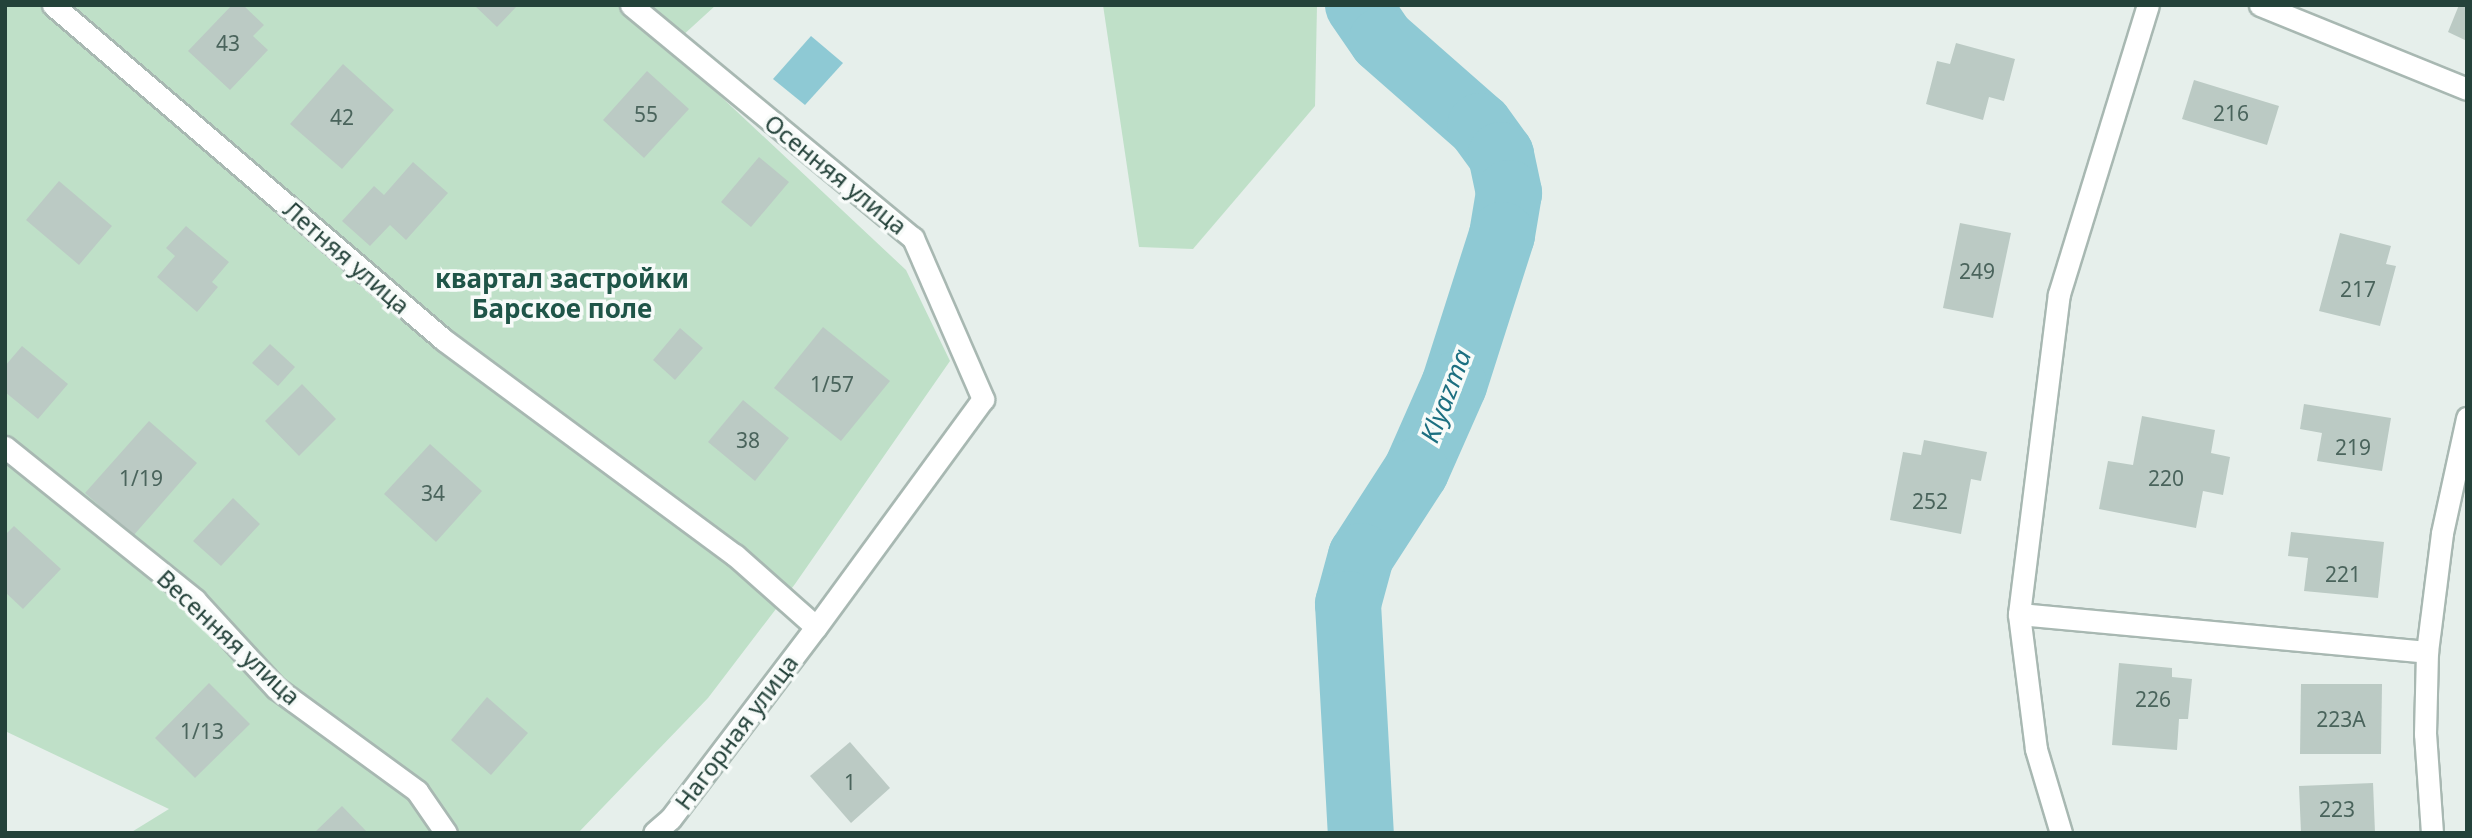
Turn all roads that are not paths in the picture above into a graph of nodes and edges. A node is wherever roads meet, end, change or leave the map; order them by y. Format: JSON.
{"nodes":[{"id":1,"x":53,"y":5,"type":"edge"},
{"id":2,"x":631,"y":5,"type":"edge"},
{"id":3,"x":2148,"y":5,"type":"edge"},
{"id":4,"x":2260,"y":5,"type":"edge"},
{"id":5,"x":2467,"y":89,"type":"edge"},
{"id":6,"x":2467,"y":418,"type":"edge"},
{"id":7,"x":5,"y":447,"type":"edge"},
{"id":8,"x":2020,"y":614,"type":"junction"},
{"id":9,"x":816,"y":627,"type":"junction"},
{"id":10,"x":2427,"y":652,"type":"junction"},
{"id":11,"x":446,"y":833,"type":"edge"},
{"id":12,"x":654,"y":833,"type":"edge"},
{"id":13,"x":2062,"y":833,"type":"edge"},
{"id":14,"x":2432,"y":833,"type":"edge"}],
"edges":[{"from":1,"to":9,"type":"street","name":"Летняя улица"},
{"from":2,"to":9,"type":"street","name":"Осенняя улица"},
{"from":3,"to":8,"type":"street"},
{"from":4,"to":5,"type":"street"},
{"from":6,"to":10,"type":"street"},
{"from":7,"to":11,"type":"street","name":"Весенняя улица"},
{"from":8,"to":10,"type":"street"},
{"from":8,"to":13,"type":"street"},
{"from":9,"to":12,"type":"street","name":"Нагорная улица"},
{"from":10,"to":14,"type":"street"}]}
